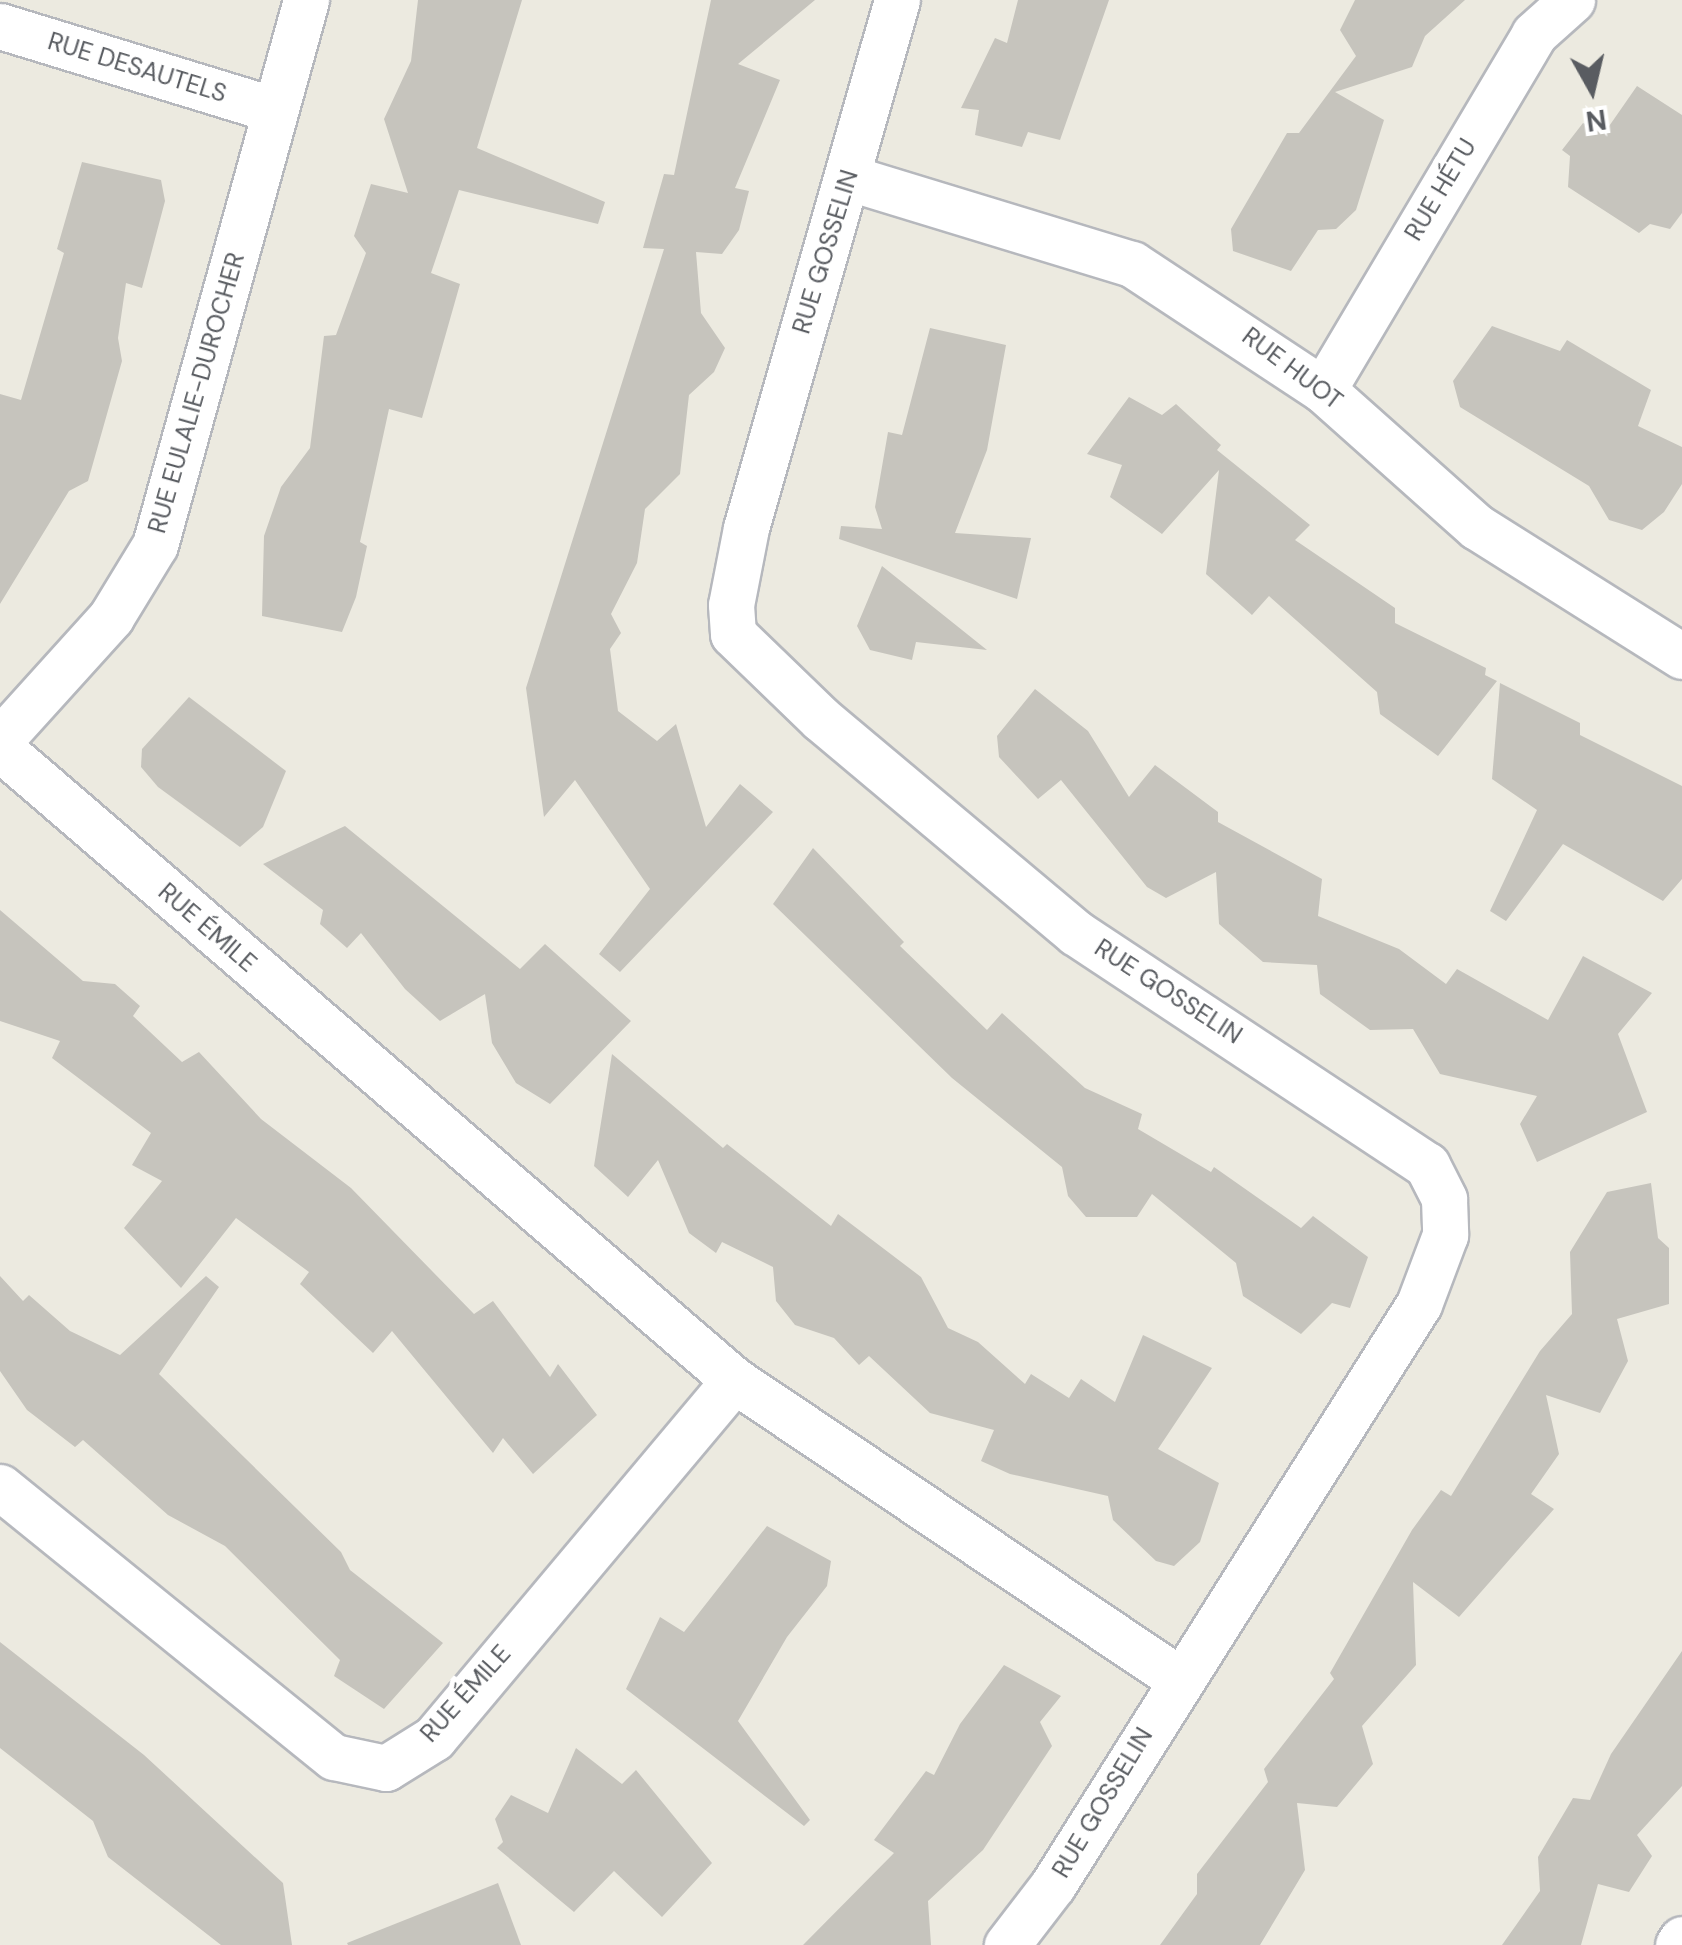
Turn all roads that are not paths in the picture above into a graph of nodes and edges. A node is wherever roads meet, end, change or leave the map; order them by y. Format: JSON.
{"nodes":[{"id":1,"x":306,"y":0,"type":"edge"},
{"id":2,"x":896,"y":0,"type":"edge"},
{"id":3,"x":1572,"y":0,"type":"edge"},
{"id":4,"x":0,"y":26,"type":"edge"},
{"id":5,"x":274,"y":110,"type":"junction"},
{"id":6,"x":850,"y":178,"type":"junction"},
{"id":7,"x":1323,"y":390,"type":"junction"},
{"id":8,"x":1682,"y":656,"type":"edge"},
{"id":9,"x":0,"y":740,"type":"edge"},
{"id":10,"x":0,"y":748,"type":"edge"},
{"id":11,"x":734,"y":1380,"type":"junction"},
{"id":12,"x":0,"y":1486,"type":"edge"},
{"id":13,"x":1178,"y":1679,"type":"junction"},
{"id":14,"x":1682,"y":1938,"type":"edge"},
{"id":15,"x":1007,"y":1945,"type":"edge"},
{"id":16,"x":1678,"y":1945,"type":"edge"}],
"edges":[{"from":1,"to":5,"type":"street","name":"RUE EULALIE-DUROCHER"},
{"from":2,"to":6,"type":"street","name":"RUE GOSSELIN"},
{"from":3,"to":7,"type":"street","name":"RUE HÉTU"},
{"from":4,"to":5,"type":"street","name":"RUE DESAUTELS"},
{"from":5,"to":9,"type":"street","name":"RUE EULALIE-DUROCHER"},
{"from":6,"to":7,"type":"street","name":"RUE HUOT"},
{"from":6,"to":13,"type":"street","name":"RUE GOSSELIN"},
{"from":7,"to":8,"type":"street","name":"RUE HUOT"},
{"from":10,"to":11,"type":"street","name":"RUE ÉMILE"},
{"from":11,"to":12,"type":"street","name":"RUE ÉMILE"},
{"from":11,"to":13,"type":"street","name":"RUE ÉMILE"},
{"from":13,"to":15,"type":"street","name":"RUE GOSSELIN"},
{"from":14,"to":16,"type":"street"}]}
